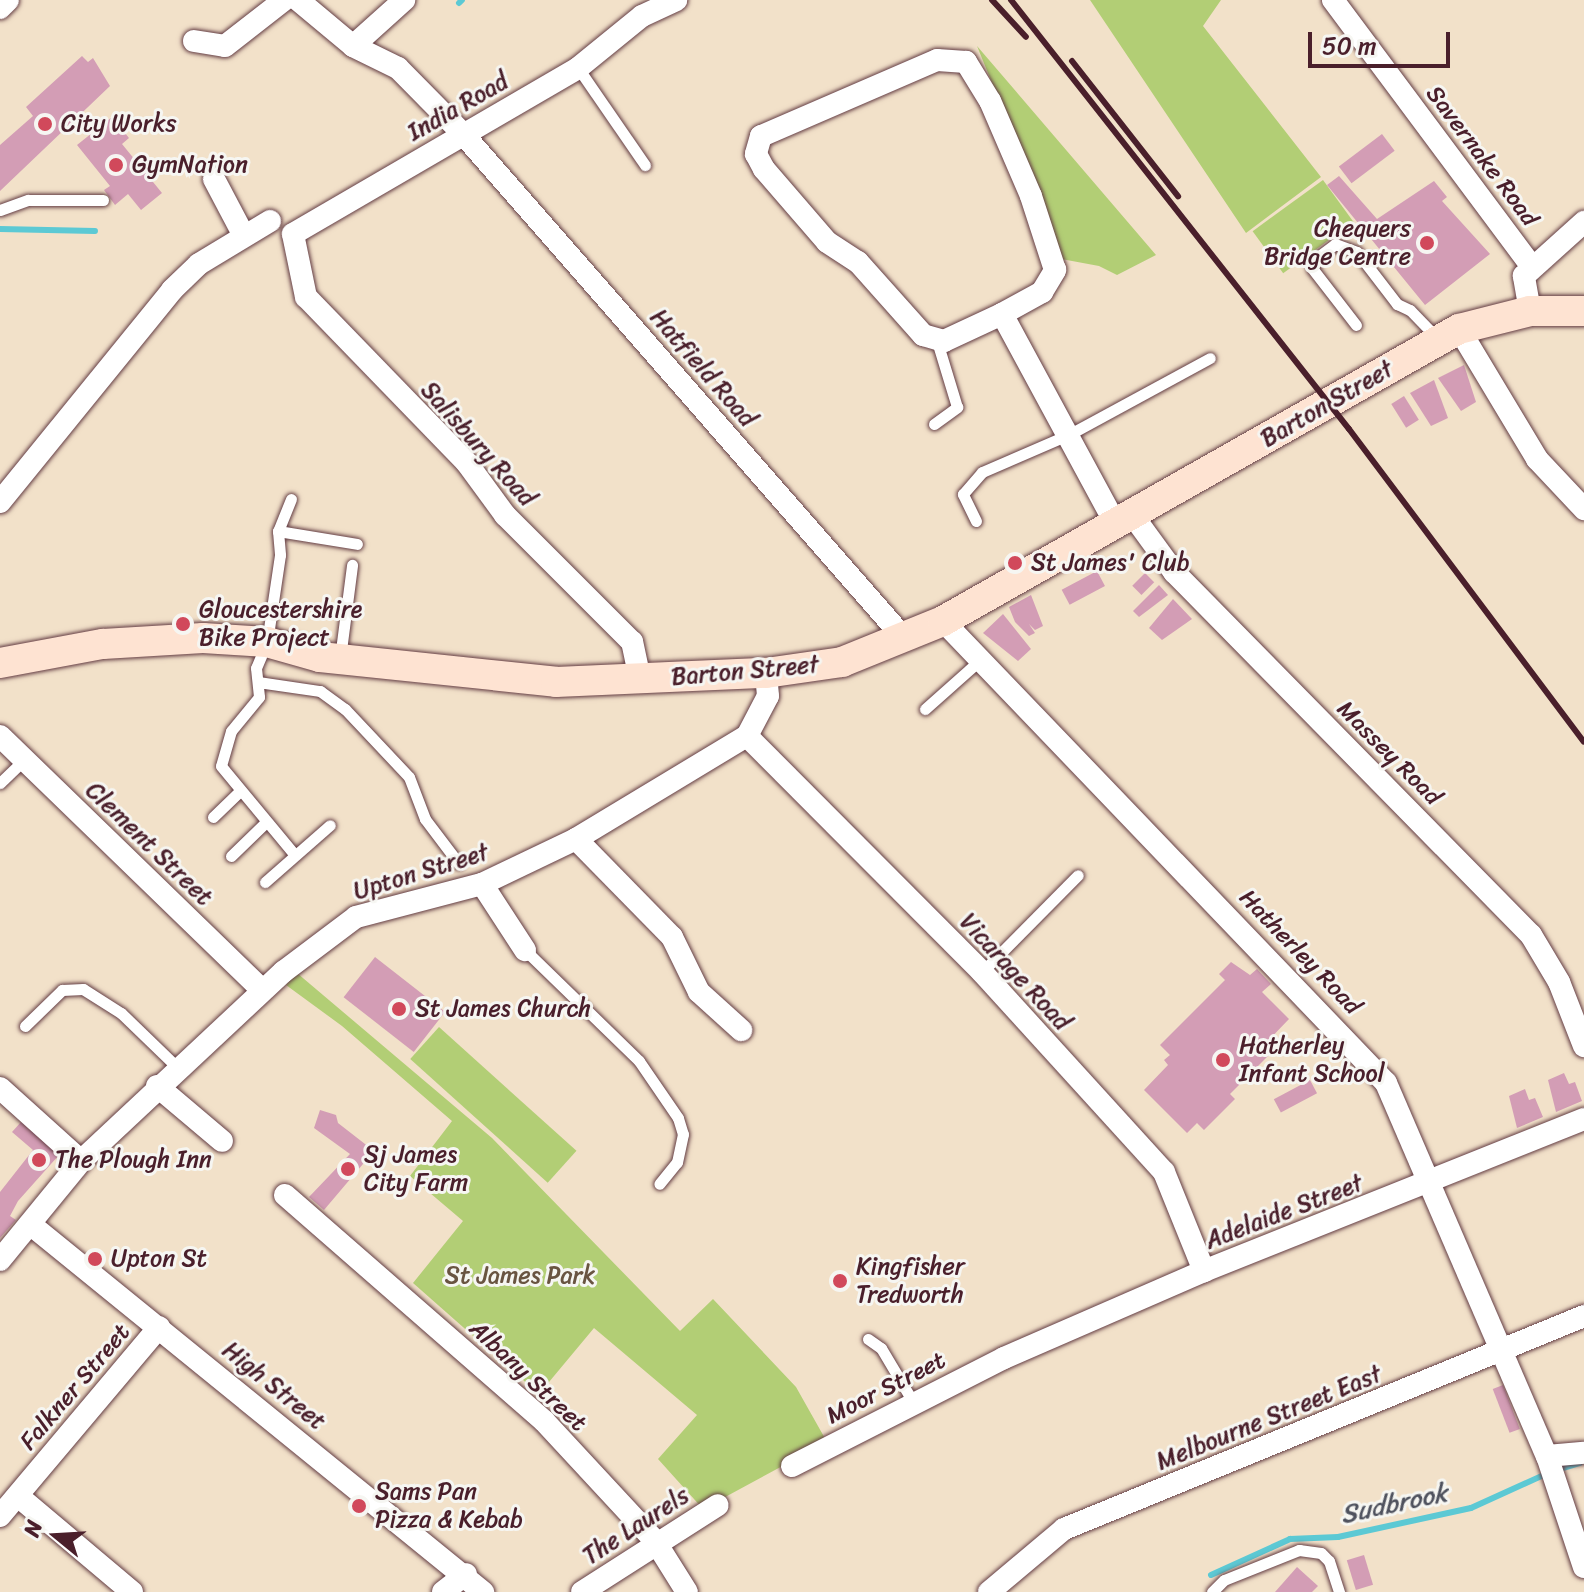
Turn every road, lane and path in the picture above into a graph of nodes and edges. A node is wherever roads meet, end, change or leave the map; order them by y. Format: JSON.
{"nodes":[{"id":1,"x":8,"y":0,"type":"edge"},
{"id":2,"x":284,"y":0,"type":"edge"},
{"id":3,"x":298,"y":0,"type":"edge"},
{"id":4,"x":404,"y":0,"type":"edge"},
{"id":5,"x":676,"y":0,"type":"edge"},
{"id":6,"x":1333,"y":0,"type":"edge"},
{"id":7,"x":0,"y":8,"type":"edge"},
{"id":8,"x":637,"y":8,"type":"edge"},
{"id":9,"x":194,"y":41,"type":"dead end"},
{"id":10,"x":353,"y":46,"type":"junction"},
{"id":11,"x":578,"y":68,"type":"junction"},
{"id":12,"x":463,"y":134,"type":"junction"},
{"id":13,"x":645,"y":165,"type":"dead end"},
{"id":14,"x":214,"y":179,"type":"dead end"},
{"id":15,"x":103,"y":200,"type":"dead end"},
{"id":16,"x":0,"y":210,"type":"edge"},
{"id":17,"x":270,"y":221,"type":"dead end"},
{"id":18,"x":1584,"y":222,"type":"edge"},
{"id":19,"x":293,"y":234,"type":"joint"},
{"id":20,"x":244,"y":236,"type":"junction"},
{"id":21,"x":1531,"y":266,"type":"junction"},
{"id":22,"x":1530,"y":311,"type":"junction"},
{"id":23,"x":1584,"y":311,"type":"edge"},
{"id":24,"x":1002,"y":314,"type":"junction"},
{"id":25,"x":1356,"y":325,"type":"dead end"},
{"id":26,"x":1448,"y":334,"type":"junction"},
{"id":27,"x":937,"y":341,"type":"junction"},
{"id":28,"x":1210,"y":358,"type":"dead end"},
{"id":29,"x":934,"y":424,"type":"dead end"},
{"id":30,"x":1070,"y":434,"type":"junction"},
{"id":31,"x":291,"y":499,"type":"dead end"},
{"id":32,"x":0,"y":502,"type":"edge"},
{"id":33,"x":1584,"y":509,"type":"edge"},
{"id":34,"x":1123,"y":518,"type":"junction"},
{"id":35,"x":976,"y":521,"type":"dead end"},
{"id":36,"x":278,"y":531,"type":"junction"},
{"id":37,"x":357,"y":544,"type":"dead end"},
{"id":38,"x":352,"y":565,"type":"dead end"},
{"id":39,"x":943,"y":621,"type":"junction"},
{"id":40,"x":903,"y":637,"type":"junction"},
{"id":41,"x":267,"y":642,"type":"junction"},
{"id":42,"x":340,"y":659,"type":"junction"},
{"id":43,"x":980,"y":660,"type":"junction"},
{"id":44,"x":0,"y":663,"type":"edge"},
{"id":45,"x":766,"y":673,"type":"junction"},
{"id":46,"x":640,"y":679,"type":"junction"},
{"id":47,"x":258,"y":682,"type":"junction"},
{"id":48,"x":925,"y":709,"type":"dead end"},
{"id":49,"x":0,"y":736,"type":"edge"},
{"id":50,"x":747,"y":736,"type":"junction"},
{"id":51,"x":24,"y":760,"type":"junction"},
{"id":52,"x":0,"y":783,"type":"edge"},
{"id":53,"x":239,"y":792,"type":"junction"},
{"id":54,"x":213,"y":817,"type":"dead end"},
{"id":55,"x":265,"y":823,"type":"junction"},
{"id":56,"x":330,"y":825,"type":"dead end"},
{"id":57,"x":576,"y":839,"type":"junction"},
{"id":58,"x":294,"y":854,"type":"junction"},
{"id":59,"x":231,"y":856,"type":"dead end"},
{"id":60,"x":459,"y":864,"type":"dead end"},
{"id":61,"x":1078,"y":875,"type":"dead end"},
{"id":62,"x":265,"y":882,"type":"dead end"},
{"id":63,"x":482,"y":884,"type":"junction"},
{"id":64,"x":525,"y":950,"type":"joint"},
{"id":65,"x":982,"y":972,"type":"junction"},
{"id":66,"x":262,"y":990,"type":"junction"},
{"id":67,"x":25,"y":1026,"type":"dead end"},
{"id":68,"x":741,"y":1030,"type":"dead end"},
{"id":69,"x":1584,"y":1046,"type":"edge"},
{"id":70,"x":177,"y":1067,"type":"junction"},
{"id":71,"x":157,"y":1086,"type":"junction"},
{"id":72,"x":0,"y":1088,"type":"edge"},
{"id":73,"x":1584,"y":1119,"type":"edge"},
{"id":74,"x":222,"y":1141,"type":"dead end"},
{"id":75,"x":81,"y":1161,"type":"junction"},
{"id":76,"x":1431,"y":1183,"type":"junction"},
{"id":77,"x":659,"y":1184,"type":"dead end"},
{"id":78,"x":285,"y":1195,"type":"dead end"},
{"id":79,"x":30,"y":1224,"type":"junction"},
{"id":80,"x":0,"y":1260,"type":"edge"},
{"id":81,"x":1204,"y":1271,"type":"junction"},
{"id":82,"x":1584,"y":1316,"type":"edge"},
{"id":83,"x":159,"y":1327,"type":"junction"},
{"id":84,"x":868,"y":1339,"type":"dead end"},
{"id":85,"x":1499,"y":1351,"type":"junction"},
{"id":86,"x":1004,"y":1358,"type":"joint"},
{"id":87,"x":913,"y":1402,"type":"junction"},
{"id":88,"x":1584,"y":1453,"type":"edge"},
{"id":89,"x":1550,"y":1465,"type":"junction"},
{"id":90,"x":792,"y":1466,"type":"dead end"},
{"id":91,"x":18,"y":1496,"type":"junction"},
{"id":92,"x":718,"y":1505,"type":"dead end"},
{"id":93,"x":0,"y":1516,"type":"edge"},
{"id":94,"x":655,"y":1541,"type":"junction"},
{"id":95,"x":1584,"y":1567,"type":"edge"},
{"id":96,"x":466,"y":1574,"type":"junction"},
{"id":97,"x":132,"y":1592,"type":"edge"},
{"id":98,"x":443,"y":1592,"type":"edge"},
{"id":99,"x":483,"y":1592,"type":"edge"},
{"id":100,"x":582,"y":1592,"type":"edge"},
{"id":101,"x":687,"y":1592,"type":"edge"},
{"id":102,"x":989,"y":1592,"type":"edge"},
{"id":103,"x":1212,"y":1592,"type":"edge"},
{"id":104,"x":1339,"y":1592,"type":"edge"}],
"edges":[{"from":1,"to":7,"type":"street"},
{"from":2,"to":9,"type":"street"},
{"from":3,"to":10,"type":"street","name":"Hatfield Road"},
{"from":4,"to":10,"type":"street"},
{"from":5,"to":8,"type":"street","name":"India Road"},
{"from":6,"to":21,"type":"street","name":"Savernake Road"},
{"from":8,"to":11,"type":"street","name":"India Road"},
{"from":10,"to":12,"type":"street","name":"Hatfield Road"},
{"from":11,"to":12,"type":"street","name":"India Road"},
{"from":11,"to":13,"type":"lane"},
{"from":12,"to":19,"type":"street","name":"India Road"},
{"from":12,"to":40,"type":"street","name":"Hatfield Road"},
{"from":14,"to":20,"type":"street"},
{"from":15,"to":16,"type":"lane"},
{"from":17,"to":20,"type":"street"},
{"from":18,"to":21,"type":"street"},
{"from":19,"to":46,"type":"street","name":"Salisbury Road"},
{"from":20,"to":32,"type":"street"},
{"from":21,"to":22,"type":"street"},
{"from":22,"to":23,"type":"main road","name":"Barton Street"},
{"from":22,"to":26,"type":"main road","name":"Barton Street"},
{"from":24,"to":27,"type":"street"},
{"from":24,"to":27,"type":"street"},
{"from":24,"to":30,"type":"street","name":"Massey Road"},
{"from":25,"to":26,"type":"lane"},
{"from":26,"to":33,"type":"street"},
{"from":26,"to":34,"type":"main road","name":"Barton Street"},
{"from":27,"to":29,"type":"lane"},
{"from":28,"to":30,"type":"lane"},
{"from":30,"to":34,"type":"street","name":"Massey Road"},
{"from":30,"to":35,"type":"lane"},
{"from":31,"to":36,"type":"lane"},
{"from":34,"to":39,"type":"main road","name":"Barton Street"},
{"from":34,"to":69,"type":"street","name":"Massey Road"},
{"from":36,"to":37,"type":"lane"},
{"from":36,"to":41,"type":"lane"},
{"from":38,"to":42,"type":"lane"},
{"from":39,"to":40,"type":"main road","name":"Barton Street"},
{"from":39,"to":43,"type":"street","name":"Hatherley Road"},
{"from":40,"to":45,"type":"main road","name":"Barton Street"},
{"from":41,"to":42,"type":"main road","name":"Barton Street"},
{"from":41,"to":44,"type":"main road","name":"Barton Street"},
{"from":41,"to":47,"type":"lane"},
{"from":42,"to":46,"type":"main road","name":"Barton Street"},
{"from":43,"to":48,"type":"lane"},
{"from":43,"to":76,"type":"street","name":"Hatherley Road"},
{"from":45,"to":46,"type":"main road","name":"Barton Street"},
{"from":45,"to":50,"type":"street"},
{"from":47,"to":53,"type":"lane"},
{"from":47,"to":60,"type":"lane"},
{"from":49,"to":51,"type":"street","name":"Clement Street"},
{"from":50,"to":57,"type":"street","name":"Upton Street"},
{"from":50,"to":65,"type":"street","name":"Vicarage Road"},
{"from":51,"to":52,"type":"lane"},
{"from":51,"to":66,"type":"street","name":"Clement Street"},
{"from":53,"to":54,"type":"lane"},
{"from":53,"to":55,"type":"lane"},
{"from":55,"to":58,"type":"lane"},
{"from":55,"to":59,"type":"lane"},
{"from":56,"to":58,"type":"lane"},
{"from":57,"to":63,"type":"street","name":"Upton Street"},
{"from":57,"to":68,"type":"street"},
{"from":58,"to":62,"type":"lane"},
{"from":61,"to":65,"type":"lane"},
{"from":63,"to":64,"type":"street"},
{"from":63,"to":66,"type":"street","name":"Upton Street"},
{"from":64,"to":77,"type":"lane"},
{"from":65,"to":81,"type":"street","name":"Vicarage Road"},
{"from":66,"to":70,"type":"street","name":"Upton Street"},
{"from":67,"to":70,"type":"lane"},
{"from":70,"to":71,"type":"street","name":"Upton Street"},
{"from":71,"to":74,"type":"street"},
{"from":71,"to":75,"type":"street","name":"Upton Street"},
{"from":72,"to":75,"type":"street"},
{"from":73,"to":76,"type":"street","name":"Adelaide Street"},
{"from":75,"to":79,"type":"street","name":"Upton Street"},
{"from":76,"to":81,"type":"street","name":"Adelaide Street"},
{"from":76,"to":85,"type":"street","name":"Hatherley Road"},
{"from":78,"to":94,"type":"street","name":"Albany Street"},
{"from":79,"to":80,"type":"street","name":"Upton Street"},
{"from":79,"to":83,"type":"street","name":"High Street"},
{"from":81,"to":86,"type":"street","name":"Adelaide Street"},
{"from":82,"to":85,"type":"street","name":"Melbourne Street East"},
{"from":83,"to":91,"type":"street","name":"Falkner Street"},
{"from":83,"to":96,"type":"street","name":"High Street"},
{"from":84,"to":87,"type":"lane"},
{"from":85,"to":89,"type":"street","name":"Hatherley Road"},
{"from":85,"to":102,"type":"street","name":"Melbourne Street East"},
{"from":86,"to":87,"type":"street","name":"Moor Street"},
{"from":87,"to":90,"type":"street","name":"Moor Street"},
{"from":88,"to":89,"type":"street"},
{"from":89,"to":95,"type":"street","name":"Hatherley Road"},
{"from":91,"to":93,"type":"street","name":"Falkner Street"},
{"from":91,"to":97,"type":"street"},
{"from":92,"to":94,"type":"street","name":"The Laurels"},
{"from":94,"to":100,"type":"street","name":"The Laurels"},
{"from":94,"to":101,"type":"street","name":"Albany Street"},
{"from":96,"to":98,"type":"street"},
{"from":96,"to":99,"type":"street","name":"High Street"},
{"from":103,"to":104,"type":"lane"}]}
